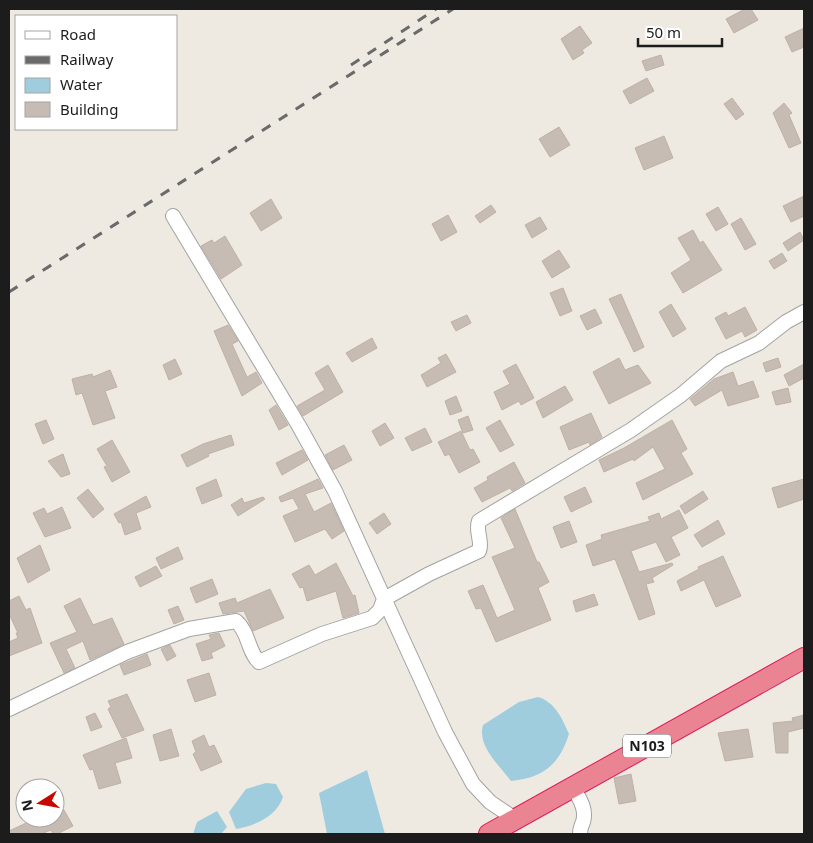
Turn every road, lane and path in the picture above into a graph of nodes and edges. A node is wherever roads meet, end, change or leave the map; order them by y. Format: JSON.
{"nodes":[{"id":1,"x":173,"y":216,"type":"dead end"},
{"id":2,"x":804,"y":312,"type":"edge"},
{"id":3,"x":384,"y":599,"type":"junction"},
{"id":4,"x":804,"y":658,"type":"edge"},
{"id":5,"x":9,"y":709,"type":"edge"},
{"id":6,"x":573,"y":787,"type":"junction"},
{"id":7,"x":515,"y":820,"type":"junction"},
{"id":8,"x":489,"y":834,"type":"edge"},
{"id":9,"x":580,"y":834,"type":"edge"}],
"edges":[{"from":1,"to":3,"type":"street"},
{"from":2,"to":3,"type":"street"},
{"from":3,"to":5,"type":"street"},
{"from":3,"to":7,"type":"street"},
{"from":4,"to":6,"type":"highway","number":"N103"},
{"from":6,"to":7,"type":"highway","number":"N103"},
{"from":6,"to":9,"type":"street"},
{"from":7,"to":8,"type":"highway","number":"N103"}]}
